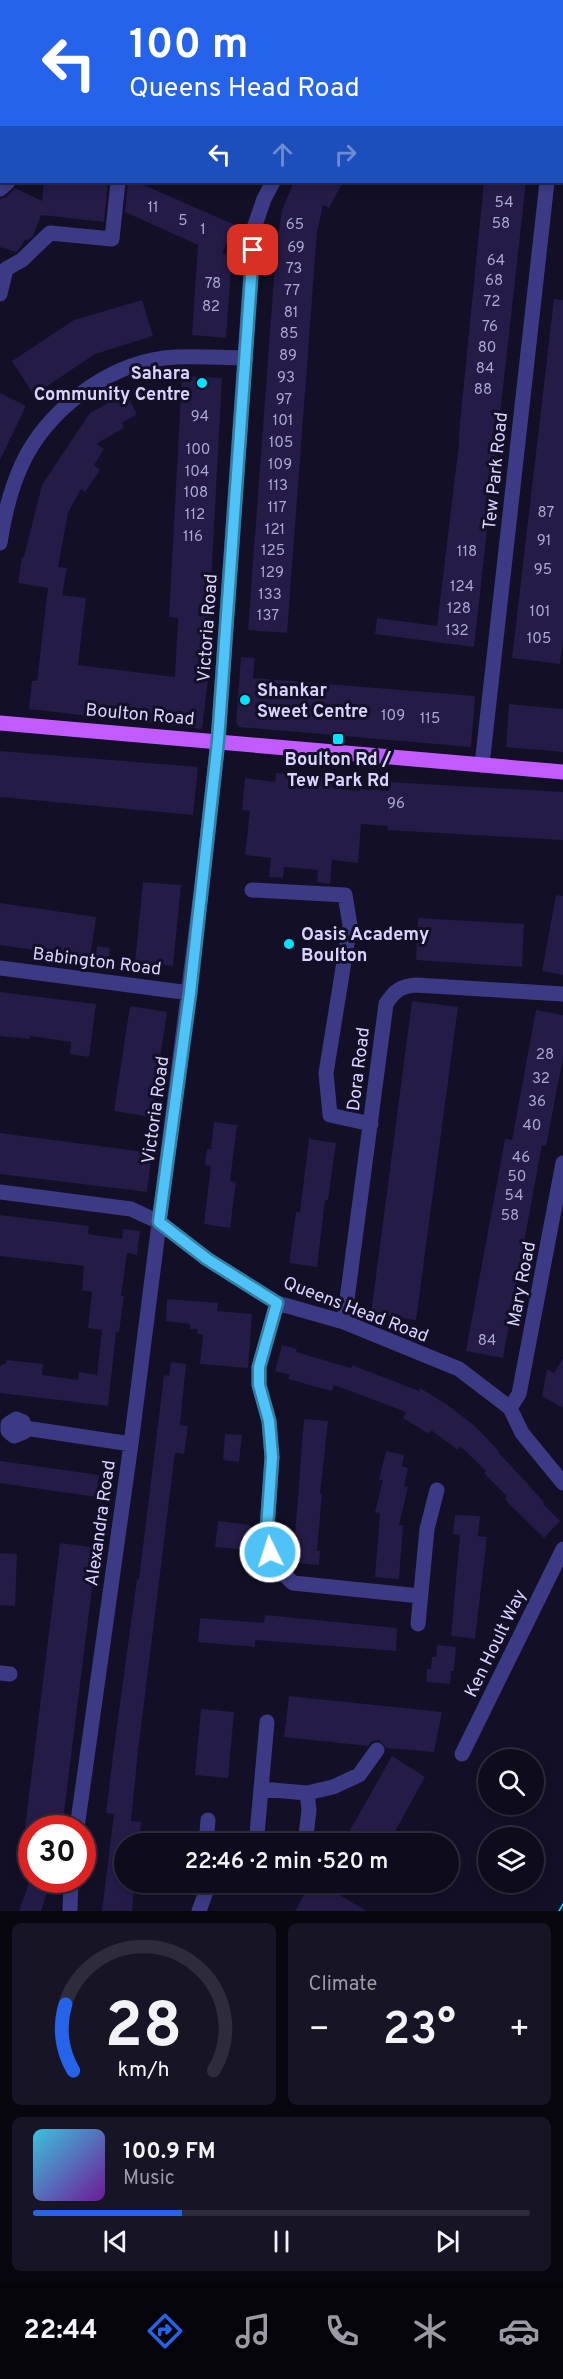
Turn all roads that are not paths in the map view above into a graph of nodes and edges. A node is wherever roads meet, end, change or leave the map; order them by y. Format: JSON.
{"nodes":[{"id":1,"x":118,"y":183,"type":"edge"},
{"id":2,"x":272,"y":183,"type":"edge"},
{"id":3,"x":547,"y":183,"type":"edge"},
{"id":4,"x":0,"y":294,"type":"edge"},
{"id":5,"x":246,"y":358,"type":"junction"},
{"id":6,"x":0,"y":543,"type":"edge"},
{"id":7,"x":0,"y":723,"type":"edge"},
{"id":8,"x":218,"y":741,"type":"junction"},
{"id":9,"x":482,"y":765,"type":"junction"},
{"id":10,"x":563,"y":772,"type":"edge"},
{"id":11,"x":252,"y":890,"type":"dead end"},
{"id":12,"x":0,"y":968,"type":"edge"},
{"id":13,"x":190,"y":993,"type":"junction"},
{"id":14,"x":563,"y":994,"type":"edge"},
{"id":15,"x":371,"y":1124,"type":"junction"},
{"id":16,"x":563,"y":1163,"type":"edge"},
{"id":17,"x":0,"y":1192,"type":"edge"},
{"id":18,"x":159,"y":1222,"type":"junction"},
{"id":19,"x":277,"y":1303,"type":"junction"},
{"id":20,"x":344,"y":1322,"type":"junction"},
{"id":21,"x":510,"y":1408,"type":"junction"},
{"id":22,"x":25,"y":1428,"type":"dead end"},
{"id":23,"x":131,"y":1444,"type":"junction"},
{"id":24,"x":563,"y":1483,"type":"edge"},
{"id":25,"x":437,"y":1490,"type":"dead end"},
{"id":26,"x":563,"y":1549,"type":"edge"},
{"id":27,"x":420,"y":1596,"type":"junction"},
{"id":28,"x":418,"y":1624,"type":"dead end"},
{"id":29,"x":267,"y":1722,"type":"dead end"},
{"id":30,"x":377,"y":1750,"type":"dead end"},
{"id":31,"x":462,"y":1754,"type":"dead end"},
{"id":32,"x":261,"y":1789,"type":"junction"},
{"id":33,"x":307,"y":1793,"type":"junction"},
{"id":34,"x":78,"y":1815,"type":"edge"},
{"id":35,"x":208,"y":1820,"type":"dead end"},
{"id":36,"x":207,"y":1833,"type":"edge"},
{"id":37,"x":257,"y":1833,"type":"edge"},
{"id":38,"x":306,"y":1833,"type":"edge"},
{"id":39,"x":71,"y":1893,"type":"edge"},
{"id":40,"x":206,"y":1893,"type":"edge"},
{"id":41,"x":70,"y":1911,"type":"edge"},
{"id":42,"x":199,"y":1911,"type":"edge"}],
"edges":[{"from":1,"to":4,"type":"street"},
{"from":2,"to":5,"type":"street","name":"Victoria Road"},
{"from":3,"to":9,"type":"street","name":"Tew Park Road"},
{"from":5,"to":6,"type":"street"},
{"from":5,"to":8,"type":"street","name":"Victoria Road"},
{"from":7,"to":8,"type":"main road","name":"Boulton Road"},
{"from":8,"to":9,"type":"main road","name":"Boulton Road"},
{"from":8,"to":13,"type":"street","name":"Victoria Road"},
{"from":9,"to":10,"type":"main road","name":"Boulton Road"},
{"from":11,"to":15,"type":"street"},
{"from":12,"to":13,"type":"street","name":"Babington Road"},
{"from":13,"to":18,"type":"street","name":"Victoria Road"},
{"from":14,"to":15,"type":"street","name":"Dora Road"},
{"from":15,"to":20,"type":"street","name":"Dora Road"},
{"from":16,"to":21,"type":"street","name":"Mary Road"},
{"from":17,"to":18,"type":"street","name":"Queens Head Road"},
{"from":18,"to":19,"type":"street","name":"Queens Head Road"},
{"from":18,"to":23,"type":"street","name":"Alexandra Road"},
{"from":19,"to":20,"type":"street","name":"Queens Head Road"},
{"from":19,"to":27,"type":"street"},
{"from":20,"to":21,"type":"street","name":"Queens Head Road"},
{"from":21,"to":24,"type":"street","name":"Queens Head Road"},
{"from":22,"to":23,"type":"street"},
{"from":23,"to":34,"type":"street","name":"Alexandra Road"},
{"from":25,"to":27,"type":"street"},
{"from":26,"to":31,"type":"street","name":"Ken Hoult Way"},
{"from":27,"to":28,"type":"street"},
{"from":29,"to":32,"type":"street"},
{"from":30,"to":33,"type":"street"},
{"from":32,"to":33,"type":"street"},
{"from":32,"to":37,"type":"street"},
{"from":33,"to":38,"type":"street"},
{"from":35,"to":36,"type":"street"},
{"from":39,"to":41,"type":"street"},
{"from":40,"to":42,"type":"street"}]}
